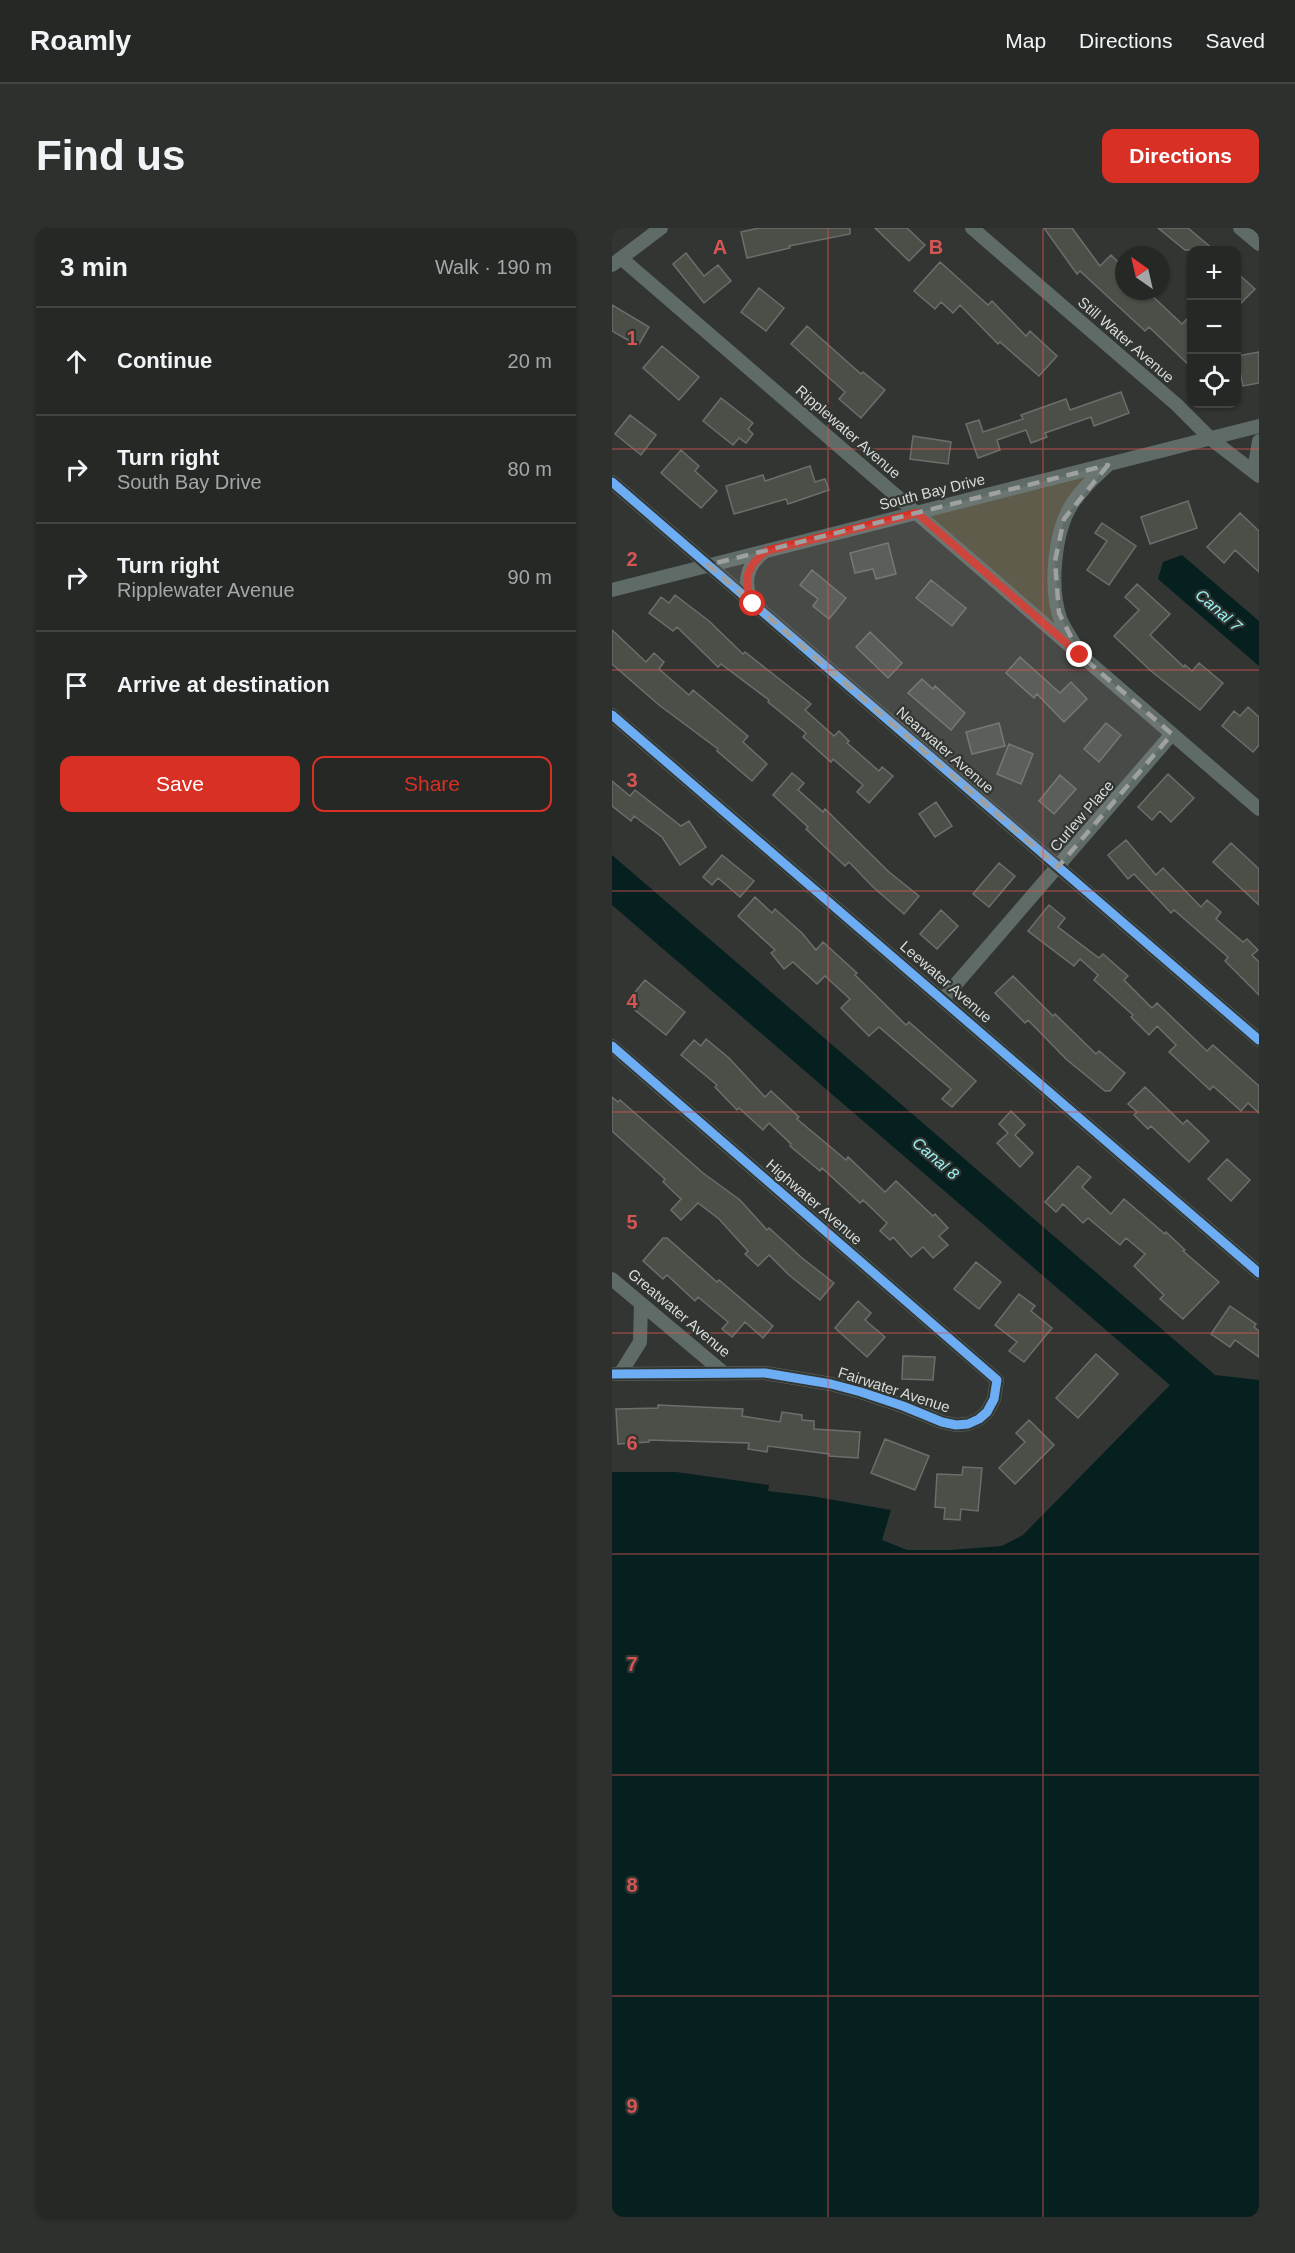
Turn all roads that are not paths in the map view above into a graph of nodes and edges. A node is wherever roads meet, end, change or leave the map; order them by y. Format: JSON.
{"nodes":[{"id":1,"x":661,"y":228,"type":"edge"},
{"id":2,"x":972,"y":228,"type":"edge"},
{"id":3,"x":1240,"y":228,"type":"edge"},
{"id":4,"x":1259,"y":244,"type":"edge"},
{"id":5,"x":617,"y":262,"type":"edge"},
{"id":6,"x":1259,"y":426,"type":"edge"},
{"id":7,"x":1211,"y":439,"type":"junction"},
{"id":8,"x":1259,"y":441,"type":"edge"},
{"id":9,"x":1108,"y":465,"type":"junction"},
{"id":10,"x":1258,"y":476,"type":"edge"},
{"id":11,"x":612,"y":482,"type":"edge"},
{"id":12,"x":917,"y":513,"type":"junction"},
{"id":13,"x":766,"y":551,"type":"junction"},
{"id":14,"x":708,"y":566,"type":"junction"},
{"id":15,"x":612,"y":590,"type":"edge"},
{"id":16,"x":753,"y":604,"type":"junction"},
{"id":17,"x":1080,"y":655,"type":"junction"},
{"id":18,"x":612,"y":715,"type":"edge"},
{"id":19,"x":1172,"y":734,"type":"junction"},
{"id":20,"x":1259,"y":809,"type":"edge"},
{"id":21,"x":1058,"y":867,"type":"junction"},
{"id":22,"x":943,"y":999,"type":"junction"},
{"id":23,"x":1259,"y":1040,"type":"edge"},
{"id":24,"x":612,"y":1046,"type":"edge"},
{"id":25,"x":1259,"y":1273,"type":"edge"},
{"id":26,"x":612,"y":1279,"type":"edge"},
{"id":27,"x":641,"y":1304,"type":"junction"},
{"id":28,"x":724,"y":1373,"type":"junction"},
{"id":29,"x":616,"y":1374,"type":"edge"},
{"id":30,"x":997,"y":1380,"type":"joint"}],
"edges":[{"from":1,"to":5,"type":"street"},
{"from":2,"to":7,"type":"street","name":"Still Water Avenue"},
{"from":3,"to":4,"type":"street"},
{"from":5,"to":12,"type":"street","name":"Ripplewater Avenue"},
{"from":6,"to":7,"type":"street","name":"South Bay Drive"},
{"from":7,"to":9,"type":"street","name":"South Bay Drive"},
{"from":7,"to":10,"type":"street","name":"Still Water Avenue"},
{"from":8,"to":10,"type":"street"},
{"from":9,"to":12,"type":"street","name":"South Bay Drive"},
{"from":9,"to":17,"type":"street","name":"Ripplewater Avenue"},
{"from":11,"to":14,"type":"street","name":"Nearwater Avenue"},
{"from":12,"to":13,"type":"street","name":"South Bay Drive"},
{"from":12,"to":17,"type":"street","name":"Ripplewater Avenue"},
{"from":13,"to":14,"type":"street","name":"South Bay Drive"},
{"from":13,"to":16,"type":"street"},
{"from":14,"to":15,"type":"street","name":"South Bay Drive"},
{"from":14,"to":16,"type":"street","name":"Nearwater Avenue"},
{"from":16,"to":21,"type":"street","name":"Nearwater Avenue"},
{"from":17,"to":19,"type":"street","name":"Ripplewater Avenue"},
{"from":18,"to":22,"type":"street","name":"Leewater Avenue"},
{"from":19,"to":20,"type":"street","name":"Ripplewater Avenue"},
{"from":19,"to":21,"type":"street","name":"Curlew Place"},
{"from":21,"to":22,"type":"street","name":"Curlew Place"},
{"from":21,"to":23,"type":"street","name":"Nearwater Avenue"},
{"from":22,"to":25,"type":"street","name":"Leewater Avenue"},
{"from":24,"to":30,"type":"street","name":"Highwater Avenue"},
{"from":26,"to":27,"type":"street","name":"Greatwater Avenue"},
{"from":27,"to":28,"type":"street","name":"Greatwater Avenue"},
{"from":27,"to":29,"type":"street"},
{"from":28,"to":29,"type":"street","name":"Fairwater Avenue"},
{"from":28,"to":30,"type":"street","name":"Fairwater Avenue"}]}
